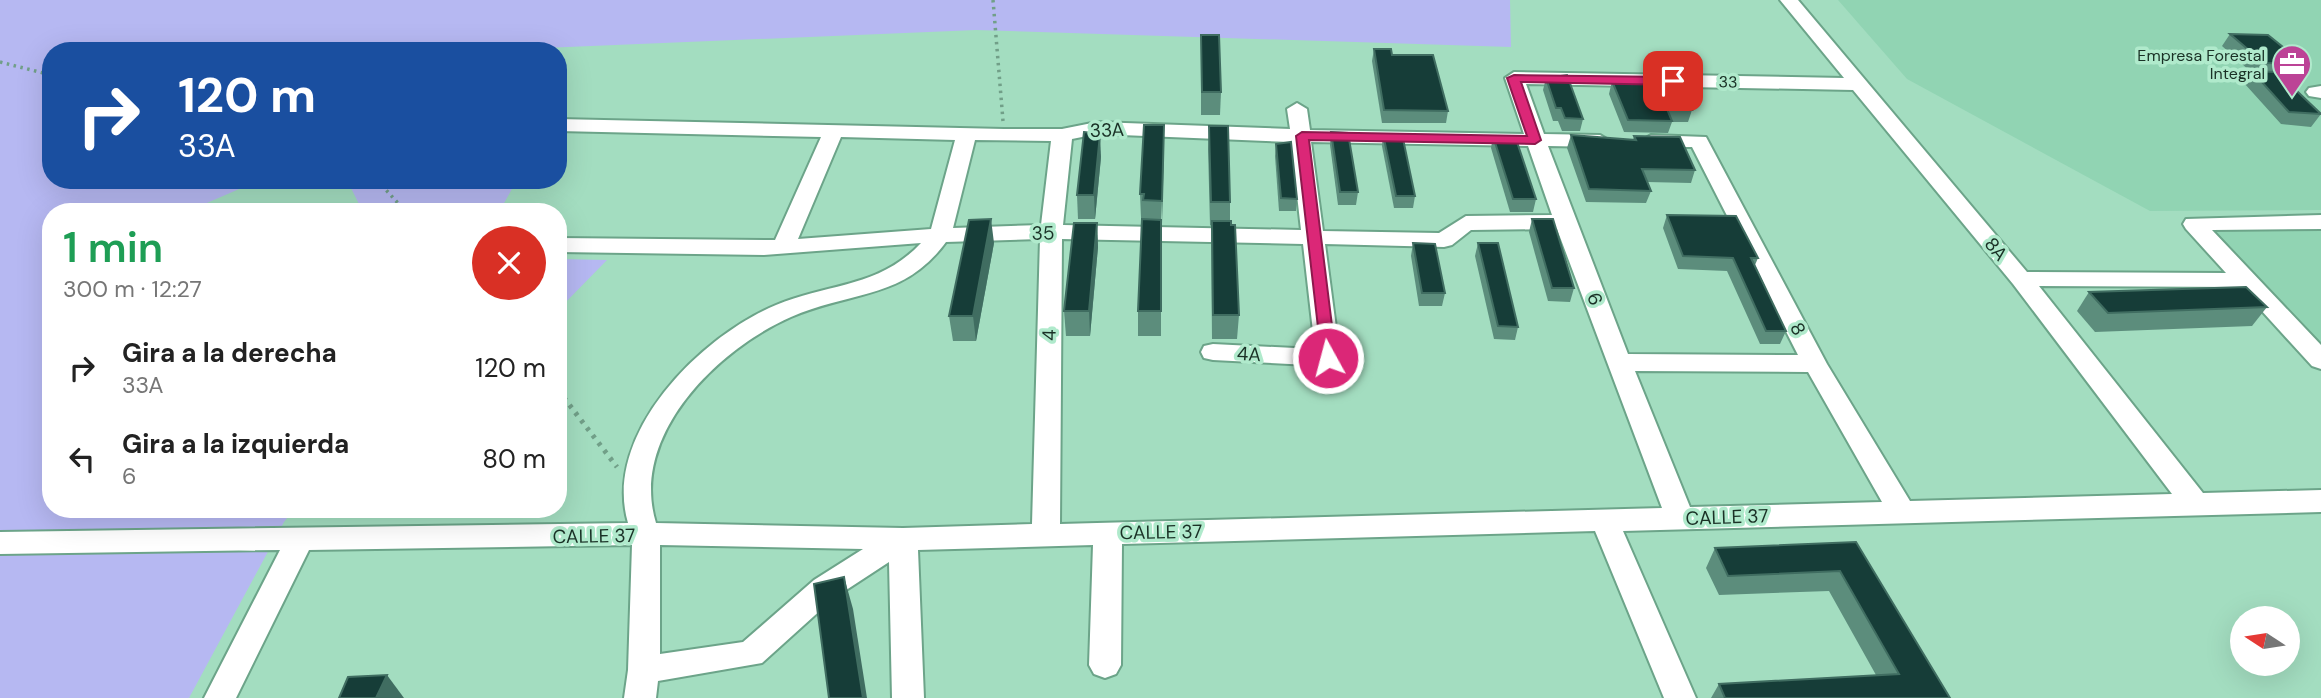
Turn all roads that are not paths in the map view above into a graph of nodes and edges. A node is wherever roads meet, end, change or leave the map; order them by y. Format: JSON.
{"nodes":[{"id":1,"x":1789,"y":0,"type":"edge"},
{"id":2,"x":1514,"y":78,"type":"joint"},
{"id":3,"x":1858,"y":84,"type":"junction"},
{"id":4,"x":1297,"y":109,"type":"dead end"},
{"id":5,"x":567,"y":125,"type":"edge"},
{"id":6,"x":834,"y":131,"type":"junction"},
{"id":7,"x":967,"y":134,"type":"junction"},
{"id":8,"x":1062,"y":135,"type":"junction"},
{"id":9,"x":1302,"y":136,"type":"junction"},
{"id":10,"x":1535,"y":140,"type":"junction"},
{"id":11,"x":1699,"y":141,"type":"joint"},
{"id":12,"x":1565,"y":222,"type":"junction"},
{"id":13,"x":2321,"y":222,"type":"edge"},
{"id":14,"x":1051,"y":232,"type":"junction"},
{"id":15,"x":939,"y":235,"type":"junction"},
{"id":16,"x":1312,"y":237,"type":"junction"},
{"id":17,"x":567,"y":245,"type":"edge"},
{"id":18,"x":783,"y":247,"type":"junction"},
{"id":19,"x":2021,"y":279,"type":"junction"},
{"id":20,"x":2247,"y":280,"type":"junction"},
{"id":21,"x":1213,"y":352,"type":"dead end"},
{"id":22,"x":2321,"y":360,"type":"edge"},
{"id":23,"x":1619,"y":362,"type":"junction"},
{"id":24,"x":1815,"y":364,"type":"junction"},
{"id":25,"x":2321,"y":501,"type":"edge"},
{"id":26,"x":2196,"y":505,"type":"junction"},
{"id":27,"x":1903,"y":513,"type":"junction"},
{"id":28,"x":1680,"y":519,"type":"junction"},
{"id":29,"x":1604,"y":520,"type":"junction"},
{"id":30,"x":1108,"y":533,"type":"junction"},
{"id":31,"x":646,"y":534,"type":"junction"},
{"id":32,"x":1046,"y":535,"type":"junction"},
{"id":33,"x":903,"y":539,"type":"junction"},
{"id":34,"x":299,"y":541,"type":"junction"},
{"id":35,"x":0,"y":544,"type":"edge"},
{"id":36,"x":1104,"y":665,"type":"dead end"},
{"id":37,"x":642,"y":684,"type":"edge"},
{"id":38,"x":220,"y":698,"type":"edge"},
{"id":39,"x":908,"y":698,"type":"edge"},
{"id":40,"x":1680,"y":698,"type":"edge"}],
"edges":[{"from":1,"to":3,"type":"street","name":"8A"},
{"from":2,"to":3,"type":"street","name":"33"},
{"from":2,"to":10,"type":"street","name":"6"},
{"from":3,"to":19,"type":"street","name":"8A"},
{"from":4,"to":9,"type":"street","name":"4A"},
{"from":5,"to":6,"type":"street","name":"33A"},
{"from":6,"to":7,"type":"street","name":"33A"},
{"from":6,"to":18,"type":"street"},
{"from":7,"to":8,"type":"street","name":"33A"},
{"from":7,"to":15,"type":"street"},
{"from":8,"to":9,"type":"street","name":"33A"},
{"from":8,"to":14,"type":"street","name":"4"},
{"from":9,"to":10,"type":"street","name":"33A"},
{"from":9,"to":16,"type":"street","name":"4A"},
{"from":10,"to":11,"type":"street","name":"33A"},
{"from":10,"to":12,"type":"street","name":"6"},
{"from":11,"to":24,"type":"street","name":"8"},
{"from":12,"to":16,"type":"street","name":"35"},
{"from":12,"to":23,"type":"street","name":"6"},
{"from":13,"to":20,"type":"street"},
{"from":14,"to":15,"type":"street","name":"35"},
{"from":14,"to":16,"type":"street","name":"35"},
{"from":14,"to":32,"type":"street","name":"4"},
{"from":15,"to":18,"type":"street","name":"35"},
{"from":15,"to":31,"type":"street"},
{"from":16,"to":21,"type":"street","name":"4A"},
{"from":17,"to":18,"type":"street","name":"35"},
{"from":19,"to":20,"type":"street"},
{"from":19,"to":26,"type":"street","name":"8A"},
{"from":20,"to":22,"type":"street"},
{"from":23,"to":24,"type":"street"},
{"from":23,"to":28,"type":"street","name":"6"},
{"from":24,"to":27,"type":"street","name":"8"},
{"from":25,"to":26,"type":"street","name":"CALLE 37"},
{"from":26,"to":27,"type":"street","name":"CALLE 37"},
{"from":27,"to":28,"type":"street","name":"CALLE 37"},
{"from":28,"to":29,"type":"street","name":"CALLE 37"},
{"from":29,"to":30,"type":"street","name":"CALLE 37"},
{"from":29,"to":40,"type":"street"},
{"from":30,"to":32,"type":"street","name":"CALLE 37"},
{"from":30,"to":36,"type":"street"},
{"from":31,"to":33,"type":"street","name":"CALLE 37"},
{"from":31,"to":34,"type":"street","name":"CALLE 37"},
{"from":31,"to":37,"type":"street"},
{"from":32,"to":33,"type":"street","name":"CALLE 37"},
{"from":33,"to":37,"type":"street"},
{"from":33,"to":39,"type":"street"},
{"from":34,"to":35,"type":"street","name":"CALLE 37"},
{"from":34,"to":38,"type":"street"}]}
